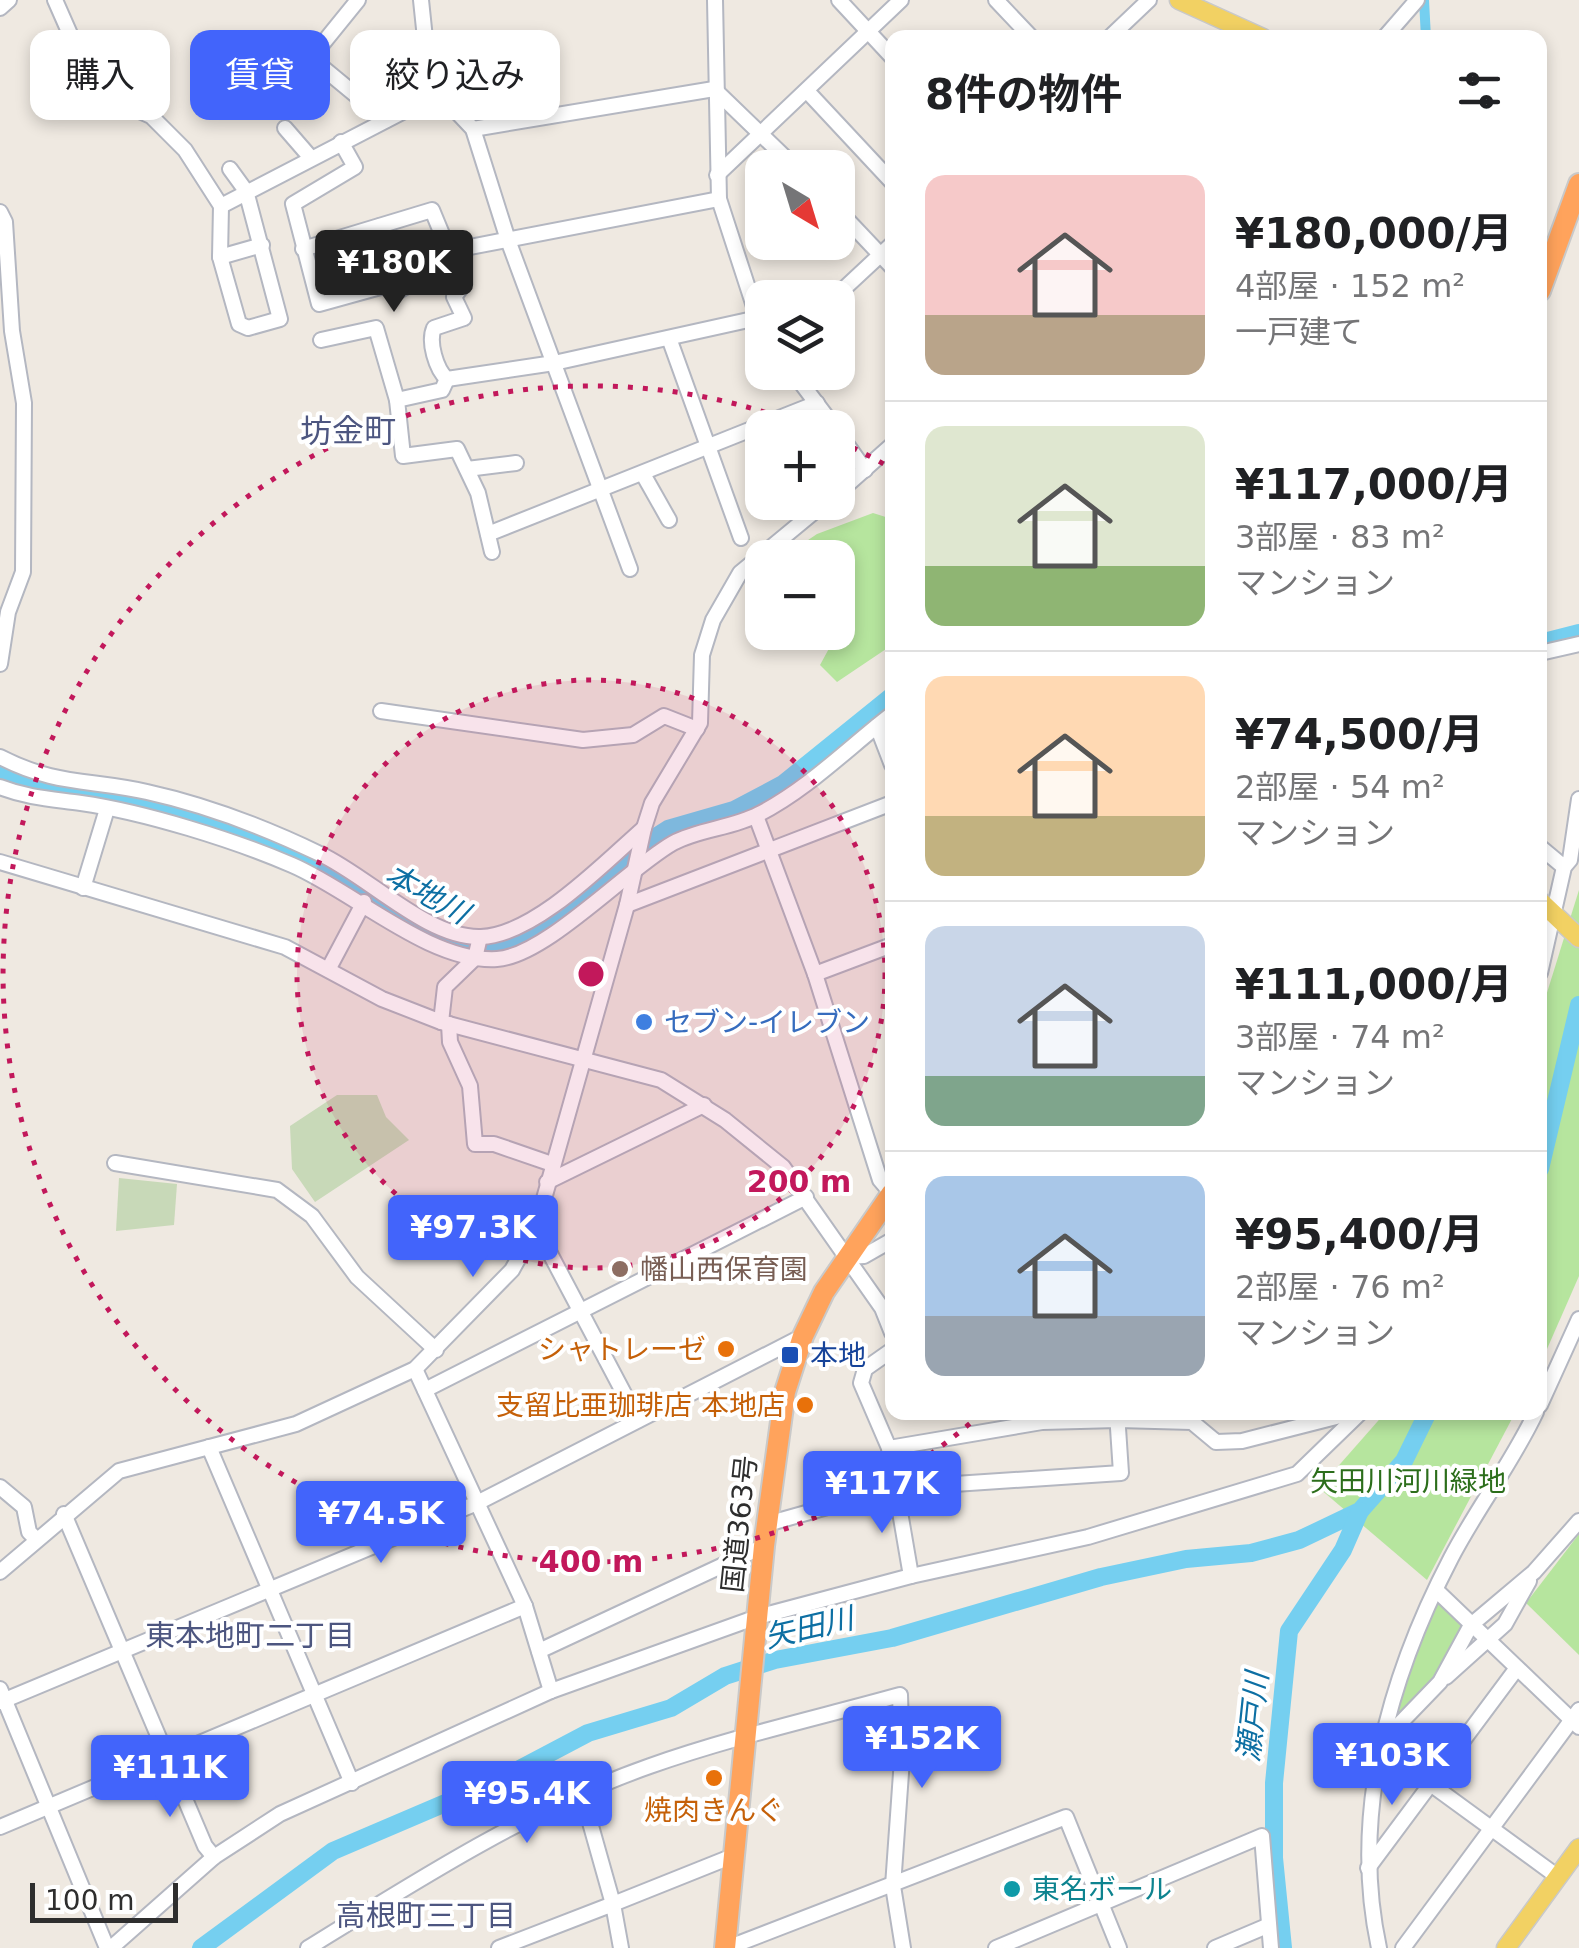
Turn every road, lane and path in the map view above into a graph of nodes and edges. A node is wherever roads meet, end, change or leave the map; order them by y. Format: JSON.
{"nodes":[{"id":1,"x":8,"y":0,"type":"edge"},
{"id":2,"x":55,"y":0,"type":"edge"},
{"id":3,"x":358,"y":0,"type":"edge"},
{"id":4,"x":421,"y":0,"type":"edge"},
{"id":5,"x":715,"y":0,"type":"edge"},
{"id":6,"x":839,"y":0,"type":"edge"},
{"id":7,"x":901,"y":0,"type":"edge"},
{"id":8,"x":996,"y":0,"type":"edge"},
{"id":9,"x":1148,"y":0,"type":"edge"},
{"id":10,"x":1417,"y":0,"type":"edge"},
{"id":11,"x":1189,"y":2,"type":"edge"},
{"id":12,"x":0,"y":8,"type":"edge"},
{"id":13,"x":424,"y":30,"type":"edge"},
{"id":14,"x":1024,"y":30,"type":"edge"},
{"id":15,"x":1117,"y":30,"type":"edge"},
{"id":16,"x":1246,"y":30,"type":"edge"},
{"id":17,"x":1391,"y":30,"type":"edge"},
{"id":18,"x":868,"y":31,"type":"junction"},
{"id":19,"x":885,"y":49,"type":"edge"},
{"id":20,"x":350,"y":90,"type":"edge"},
{"id":21,"x":714,"y":90,"type":"junction"},
{"id":22,"x":807,"y":91,"type":"junction"},
{"id":23,"x":386,"y":120,"type":"edge"},
{"id":24,"x":464,"y":120,"type":"edge"},
{"id":25,"x":285,"y":128,"type":"dead end"},
{"id":26,"x":473,"y":129,"type":"junction"},
{"id":27,"x":764,"y":134,"type":"junction"},
{"id":28,"x":341,"y":142,"type":"junction"},
{"id":29,"x":779,"y":150,"type":"edge"},
{"id":30,"x":311,"y":158,"type":"junction"},
{"id":31,"x":230,"y":169,"type":"dead end"},
{"id":32,"x":885,"y":175,"type":"edge"},
{"id":33,"x":717,"y":176,"type":"junction"},
{"id":34,"x":1579,"y":184,"type":"edge"},
{"id":35,"x":246,"y":191,"type":"junction"},
{"id":36,"x":719,"y":199,"type":"junction"},
{"id":37,"x":221,"y":206,"type":"junction"},
{"id":38,"x":0,"y":212,"type":"edge"},
{"id":39,"x":855,"y":225,"type":"edge"},
{"id":40,"x":380,"y":226,"type":"junction"},
{"id":41,"x":508,"y":240,"type":"junction"},
{"id":42,"x":262,"y":245,"type":"junction"},
{"id":43,"x":303,"y":249,"type":"junction"},
{"id":44,"x":885,"y":251,"type":"edge"},
{"id":45,"x":450,"y":255,"type":"junction"},
{"id":46,"x":220,"y":256,"type":"junction"},
{"id":47,"x":885,"y":258,"type":"edge"},
{"id":48,"x":1547,"y":272,"type":"edge"},
{"id":49,"x":747,"y":280,"type":"edge"},
{"id":50,"x":855,"y":282,"type":"edge"},
{"id":51,"x":384,"y":286,"type":"junction"},
{"id":52,"x":745,"y":325,"type":"edge"},
{"id":53,"x":669,"y":338,"type":"junction"},
{"id":54,"x":321,"y":340,"type":"dead end"},
{"id":55,"x":554,"y":363,"type":"junction"},
{"id":56,"x":447,"y":379,"type":"junction"},
{"id":57,"x":807,"y":390,"type":"edge"},
{"id":58,"x":396,"y":400,"type":"junction"},
{"id":59,"x":817,"y":403,"type":"junction"},
{"id":60,"x":822,"y":410,"type":"edge"},
{"id":61,"x":707,"y":448,"type":"junction"},
{"id":62,"x":885,"y":452,"type":"edge"},
{"id":63,"x":855,"y":455,"type":"edge"},
{"id":64,"x":516,"y":463,"type":"dead end"},
{"id":65,"x":468,"y":470,"type":"junction"},
{"id":66,"x":866,"y":470,"type":"junction"},
{"id":67,"x":643,"y":474,"type":"junction"},
{"id":68,"x":855,"y":479,"type":"edge"},
{"id":69,"x":600,"y":492,"type":"junction"},
{"id":70,"x":670,"y":520,"type":"dead end"},
{"id":71,"x":804,"y":520,"type":"edge"},
{"id":72,"x":488,"y":534,"type":"junction"},
{"id":73,"x":741,"y":538,"type":"dead end"},
{"id":74,"x":492,"y":552,"type":"dead end"},
{"id":75,"x":630,"y":568,"type":"dead end"},
{"id":76,"x":1579,"y":644,"type":"edge"},
{"id":77,"x":1547,"y":651,"type":"edge"},
{"id":78,"x":0,"y":664,"type":"edge"},
{"id":79,"x":382,"y":712,"type":"dead end"},
{"id":80,"x":885,"y":720,"type":"edge"},
{"id":81,"x":878,"y":726,"type":"junction"},
{"id":82,"x":697,"y":728,"type":"junction"},
{"id":83,"x":885,"y":746,"type":"edge"},
{"id":84,"x":0,"y":758,"type":"edge"},
{"id":85,"x":0,"y":787,"type":"edge"},
{"id":86,"x":1579,"y":799,"type":"edge"},
{"id":87,"x":885,"y":806,"type":"edge"},
{"id":88,"x":107,"y":809,"type":"junction"},
{"id":89,"x":756,"y":816,"type":"junction"},
{"id":90,"x":644,"y":828,"type":"junction"},
{"id":91,"x":767,"y":851,"type":"junction"},
{"id":92,"x":1547,"y":853,"type":"edge"},
{"id":93,"x":0,"y":862,"type":"edge"},
{"id":94,"x":1564,"y":866,"type":"junction"},
{"id":95,"x":634,"y":873,"type":"junction"},
{"id":96,"x":84,"y":888,"type":"junction"},
{"id":97,"x":364,"y":902,"type":"junction"},
{"id":98,"x":627,"y":905,"type":"junction"},
{"id":99,"x":1551,"y":911,"type":"edge"},
{"id":100,"x":480,"y":937,"type":"junction"},
{"id":101,"x":1579,"y":938,"type":"edge"},
{"id":102,"x":885,"y":948,"type":"edge"},
{"id":103,"x":475,"y":958,"type":"junction"},
{"id":104,"x":329,"y":968,"type":"junction"},
{"id":105,"x":815,"y":974,"type":"junction"},
{"id":106,"x":445,"y":1023,"type":"junction"},
{"id":107,"x":584,"y":1057,"type":"junction"},
{"id":108,"x":704,"y":1106,"type":"junction"},
{"id":109,"x":116,"y":1164,"type":"dead end"},
{"id":110,"x":552,"y":1164,"type":"junction"},
{"id":111,"x":547,"y":1182,"type":"junction"},
{"id":112,"x":885,"y":1186,"type":"edge"},
{"id":113,"x":806,"y":1198,"type":"junction"},
{"id":114,"x":885,"y":1204,"type":"edge"},
{"id":115,"x":536,"y":1226,"type":"junction"},
{"id":116,"x":885,"y":1244,"type":"edge"},
{"id":117,"x":848,"y":1257,"type":"junction"},
{"id":118,"x":584,"y":1312,"type":"junction"},
{"id":119,"x":885,"y":1316,"type":"edge"},
{"id":120,"x":1579,"y":1319,"type":"edge"},
{"id":121,"x":803,"y":1336,"type":"junction"},
{"id":122,"x":1575,"y":1344,"type":"edge"},
{"id":123,"x":436,"y":1350,"type":"junction"},
{"id":124,"x":885,"y":1355,"type":"edge"},
{"id":125,"x":415,"y":1369,"type":"junction"},
{"id":126,"x":425,"y":1390,"type":"junction"},
{"id":127,"x":1547,"y":1393,"type":"edge"},
{"id":128,"x":638,"y":1420,"type":"junction"},
{"id":129,"x":1067,"y":1420,"type":"edge"},
{"id":130,"x":1118,"y":1420,"type":"edge"},
{"id":131,"x":1167,"y":1420,"type":"edge"},
{"id":132,"x":1338,"y":1420,"type":"edge"},
{"id":133,"x":1341,"y":1420,"type":"edge"},
{"id":134,"x":1532,"y":1420,"type":"edge"},
{"id":135,"x":210,"y":1447,"type":"junction"},
{"id":136,"x":889,"y":1448,"type":"junction"},
{"id":137,"x":0,"y":1487,"type":"edge"},
{"id":138,"x":895,"y":1488,"type":"junction"},
{"id":139,"x":477,"y":1503,"type":"junction"},
{"id":140,"x":64,"y":1514,"type":"junction"},
{"id":141,"x":1579,"y":1522,"type":"edge"},
{"id":142,"x":767,"y":1524,"type":"junction"},
{"id":143,"x":36,"y":1539,"type":"junction"},
{"id":144,"x":764,"y":1546,"type":"junction"},
{"id":145,"x":0,"y":1572,"type":"edge"},
{"id":146,"x":1534,"y":1572,"type":"junction"},
{"id":147,"x":912,"y":1576,"type":"junction"},
{"id":148,"x":269,"y":1588,"type":"junction"},
{"id":149,"x":1436,"y":1590,"type":"junction"},
{"id":150,"x":526,"y":1606,"type":"junction"},
{"id":151,"x":757,"y":1620,"type":"junction"},
{"id":152,"x":1470,"y":1625,"type":"junction"},
{"id":153,"x":1487,"y":1642,"type":"junction"},
{"id":154,"x":123,"y":1651,"type":"junction"},
{"id":155,"x":539,"y":1651,"type":"junction"},
{"id":156,"x":1517,"y":1668,"type":"junction"},
{"id":157,"x":1440,"y":1682,"type":"junction"},
{"id":158,"x":550,"y":1691,"type":"junction"},
{"id":159,"x":315,"y":1695,"type":"junction"},
{"id":160,"x":1,"y":1697,"type":"edge"},
{"id":161,"x":1576,"y":1719,"type":"edge"},
{"id":162,"x":746,"y":1734,"type":"junction"},
{"id":163,"x":1384,"y":1740,"type":"junction"},
{"id":164,"x":168,"y":1759,"type":"junction"},
{"id":165,"x":352,"y":1783,"type":"junction"},
{"id":166,"x":1432,"y":1785,"type":"junction"},
{"id":167,"x":582,"y":1794,"type":"junction"},
{"id":168,"x":50,"y":1809,"type":"junction"},
{"id":169,"x":0,"y":1827,"type":"edge"},
{"id":170,"x":1490,"y":1828,"type":"junction"},
{"id":171,"x":1579,"y":1848,"type":"edge"},
{"id":172,"x":733,"y":1856,"type":"junction"},
{"id":173,"x":214,"y":1857,"type":"junction"},
{"id":174,"x":1579,"y":1865,"type":"edge"},
{"id":175,"x":1368,"y":1868,"type":"junction"},
{"id":176,"x":1558,"y":1877,"type":"junction"},
{"id":177,"x":893,"y":1886,"type":"junction"},
{"id":178,"x":613,"y":1904,"type":"junction"},
{"id":179,"x":1101,"y":1907,"type":"junction"},
{"id":180,"x":1267,"y":1926,"type":"junction"},
{"id":181,"x":330,"y":1942,"type":"edge"},
{"id":182,"x":1007,"y":1947,"type":"edge"},
{"id":183,"x":109,"y":1948,"type":"edge"},
{"id":184,"x":308,"y":1948,"type":"edge"},
{"id":185,"x":498,"y":1948,"type":"edge"},
{"id":186,"x":621,"y":1948,"type":"edge"},
{"id":187,"x":726,"y":1948,"type":"edge"},
{"id":188,"x":903,"y":1948,"type":"edge"},
{"id":189,"x":1119,"y":1948,"type":"edge"},
{"id":190,"x":1215,"y":1948,"type":"edge"},
{"id":191,"x":1271,"y":1948,"type":"edge"},
{"id":192,"x":1379,"y":1948,"type":"edge"},
{"id":193,"x":1403,"y":1948,"type":"edge"},
{"id":194,"x":1506,"y":1948,"type":"edge"},
{"id":195,"x":1518,"y":1948,"type":"edge"}],
"edges":[{"from":1,"to":12,"type":"street"},
{"from":2,"to":37,"type":"street"},
{"from":3,"to":20,"type":"street"},
{"from":4,"to":13,"type":"street"},
{"from":5,"to":21,"type":"street"},
{"from":6,"to":18,"type":"street"},
{"from":7,"to":18,"type":"street"},
{"from":8,"to":14,"type":"street"},
{"from":9,"to":15,"type":"street"},
{"from":10,"to":17,"type":"street"},
{"from":11,"to":16,"type":"main road"},
{"from":18,"to":19,"type":"street"},
{"from":18,"to":22,"type":"street"},
{"from":21,"to":26,"type":"street"},
{"from":21,"to":27,"type":"street"},
{"from":21,"to":33,"type":"street"},
{"from":22,"to":27,"type":"street"},
{"from":22,"to":32,"type":"street"},
{"from":23,"to":28,"type":"street"},
{"from":24,"to":26,"type":"street"},
{"from":25,"to":30,"type":"street"},
{"from":26,"to":41,"type":"street"},
{"from":27,"to":29,"type":"street"},
{"from":27,"to":33,"type":"street"},
{"from":28,"to":30,"type":"street"},
{"from":28,"to":43,"type":"street"},
{"from":30,"to":35,"type":"street"},
{"from":31,"to":35,"type":"street"},
{"from":33,"to":36,"type":"street"},
{"from":34,"to":48,"type":"highway"},
{"from":35,"to":37,"type":"street"},
{"from":35,"to":42,"type":"street"},
{"from":36,"to":41,"type":"street"},
{"from":36,"to":49,"type":"street"},
{"from":37,"to":46,"type":"street"},
{"from":38,"to":78,"type":"street"},
{"from":39,"to":44,"type":"street"},
{"from":40,"to":43,"type":"street"},
{"from":40,"to":45,"type":"street"},
{"from":40,"to":51,"type":"street"},
{"from":41,"to":45,"type":"street"},
{"from":41,"to":55,"type":"street"},
{"from":42,"to":46,"type":"street"},
{"from":42,"to":46,"type":"street"},
{"from":43,"to":51,"type":"street"},
{"from":45,"to":51,"type":"street"},
{"from":45,"to":56,"type":"street"},
{"from":47,"to":50,"type":"street"},
{"from":52,"to":53,"type":"street"},
{"from":53,"to":55,"type":"street"},
{"from":53,"to":61,"type":"street"},
{"from":54,"to":58,"type":"street"},
{"from":55,"to":56,"type":"street"},
{"from":55,"to":69,"type":"street"},
{"from":56,"to":58,"type":"street"},
{"from":57,"to":59,"type":"street"},
{"from":58,"to":65,"type":"street"},
{"from":59,"to":60,"type":"street"},
{"from":59,"to":61,"type":"street"},
{"from":61,"to":67,"type":"street"},
{"from":61,"to":73,"type":"street"},
{"from":62,"to":66,"type":"street"},
{"from":63,"to":66,"type":"street"},
{"from":64,"to":65,"type":"street"},
{"from":65,"to":72,"type":"street"},
{"from":66,"to":68,"type":"street"},
{"from":67,"to":69,"type":"street"},
{"from":67,"to":70,"type":"street"},
{"from":69,"to":72,"type":"street"},
{"from":69,"to":75,"type":"street"},
{"from":71,"to":82,"type":"street"},
{"from":72,"to":74,"type":"street"},
{"from":76,"to":77,"type":"street"},
{"from":79,"to":82,"type":"street"},
{"from":80,"to":81,"type":"street"},
{"from":81,"to":83,"type":"street"},
{"from":81,"to":89,"type":"street"},
{"from":82,"to":90,"type":"street"},
{"from":84,"to":100,"type":"street"},
{"from":85,"to":88,"type":"street"},
{"from":86,"to":94,"type":"street"},
{"from":87,"to":91,"type":"street"},
{"from":88,"to":96,"type":"street"},
{"from":88,"to":97,"type":"street"},
{"from":89,"to":91,"type":"street"},
{"from":89,"to":95,"type":"street"},
{"from":90,"to":95,"type":"street"},
{"from":90,"to":100,"type":"street"},
{"from":91,"to":98,"type":"street"},
{"from":91,"to":105,"type":"street"},
{"from":92,"to":94,"type":"street"},
{"from":93,"to":96,"type":"street"},
{"from":94,"to":99,"type":"street"},
{"from":95,"to":98,"type":"street"},
{"from":95,"to":103,"type":"street"},
{"from":96,"to":104,"type":"street"},
{"from":97,"to":103,"type":"street"},
{"from":97,"to":104,"type":"street"},
{"from":98,"to":107,"type":"street"},
{"from":99,"to":101,"type":"main road"},
{"from":100,"to":103,"type":"street"},
{"from":102,"to":105,"type":"street"},
{"from":103,"to":106,"type":"street"},
{"from":104,"to":106,"type":"street"},
{"from":105,"to":112,"type":"street"},
{"from":106,"to":107,"type":"street"},
{"from":106,"to":110,"type":"street"},
{"from":107,"to":108,"type":"street"},
{"from":107,"to":110,"type":"street"},
{"from":108,"to":111,"type":"street"},
{"from":108,"to":113,"type":"street"},
{"from":109,"to":123,"type":"street"},
{"from":110,"to":111,"type":"street"},
{"from":111,"to":115,"type":"street"},
{"from":113,"to":117,"type":"street"},
{"from":113,"to":118,"type":"street"},
{"from":114,"to":117,"type":"highway","name":"国道363号"},
{"from":115,"to":118,"type":"street"},
{"from":115,"to":123,"type":"street"},
{"from":116,"to":117,"type":"street"},
{"from":117,"to":119,"type":"street"},
{"from":117,"to":121,"type":"highway","name":"国道363号"},
{"from":118,"to":126,"type":"street"},
{"from":118,"to":128,"type":"street"},
{"from":120,"to":122,"type":"street"},
{"from":121,"to":128,"type":"street"},
{"from":121,"to":142,"type":"highway","name":"国道363号"},
{"from":122,"to":127,"type":"street"},
{"from":123,"to":125,"type":"street"},
{"from":124,"to":136,"type":"street"},
{"from":125,"to":126,"type":"street"},
{"from":125,"to":135,"type":"street"},
{"from":126,"to":139,"type":"street"},
{"from":128,"to":139,"type":"street"},
{"from":129,"to":136,"type":"street"},
{"from":130,"to":138,"type":"street"},
{"from":131,"to":132,"type":"street"},
{"from":133,"to":147,"type":"street"},
{"from":134,"to":149,"type":"street"},
{"from":135,"to":140,"type":"street"},
{"from":135,"to":148,"type":"street"},
{"from":136,"to":138,"type":"street"},
{"from":137,"to":143,"type":"street"},
{"from":138,"to":142,"type":"street"},
{"from":138,"to":147,"type":"street"},
{"from":139,"to":148,"type":"street"},
{"from":139,"to":150,"type":"street"},
{"from":140,"to":143,"type":"street"},
{"from":140,"to":154,"type":"street"},
{"from":141,"to":146,"type":"street"},
{"from":142,"to":144,"type":"highway","name":"国道363号"},
{"from":143,"to":145,"type":"street"},
{"from":144,"to":151,"type":"highway","name":"国道363号"},
{"from":144,"to":155,"type":"street"},
{"from":146,"to":152,"type":"street"},
{"from":146,"to":153,"type":"street"},
{"from":147,"to":151,"type":"street"},
{"from":148,"to":154,"type":"street"},
{"from":148,"to":159,"type":"street"},
{"from":149,"to":152,"type":"street"},
{"from":149,"to":163,"type":"street"},
{"from":150,"to":155,"type":"street"},
{"from":150,"to":159,"type":"street"},
{"from":151,"to":158,"type":"street"},
{"from":151,"to":162,"type":"highway","name":"国道363号"},
{"from":152,"to":153,"type":"street"},
{"from":152,"to":157,"type":"street"},
{"from":153,"to":156,"type":"street"},
{"from":153,"to":157,"type":"street"},
{"from":154,"to":160,"type":"street"},
{"from":154,"to":164,"type":"street"},
{"from":155,"to":158,"type":"street"},
{"from":156,"to":161,"type":"street"},
{"from":156,"to":166,"type":"street"},
{"from":157,"to":163,"type":"street"},
{"from":158,"to":165,"type":"street"},
{"from":159,"to":164,"type":"street"},
{"from":159,"to":165,"type":"street"},
{"from":160,"to":168,"type":"street"},
{"from":161,"to":170,"type":"street"},
{"from":162,"to":167,"type":"street"},
{"from":162,"to":172,"type":"highway","name":"国道363号"},
{"from":162,"to":177,"type":"street"},
{"from":163,"to":175,"type":"street"},
{"from":164,"to":168,"type":"street"},
{"from":164,"to":173,"type":"street"},
{"from":165,"to":173,"type":"street"},
{"from":166,"to":170,"type":"street"},
{"from":166,"to":175,"type":"street"},
{"from":167,"to":178,"type":"street"},
{"from":167,"to":181,"type":"street"},
{"from":168,"to":169,"type":"street"},
{"from":168,"to":183,"type":"street"},
{"from":170,"to":176,"type":"street"},
{"from":170,"to":193,"type":"street"},
{"from":171,"to":176,"type":"main road"},
{"from":172,"to":178,"type":"street"},
{"from":172,"to":187,"type":"highway","name":"国道363号"},
{"from":173,"to":183,"type":"street"},
{"from":174,"to":195,"type":"main road"},
{"from":175,"to":192,"type":"street"},
{"from":176,"to":194,"type":"main road"},
{"from":177,"to":179,"type":"street"},
{"from":177,"to":187,"type":"street"},
{"from":177,"to":188,"type":"street"},
{"from":178,"to":185,"type":"street"},
{"from":178,"to":186,"type":"street"},
{"from":179,"to":180,"type":"street"},
{"from":179,"to":182,"type":"street"},
{"from":179,"to":189,"type":"street"},
{"from":180,"to":190,"type":"street"},
{"from":180,"to":191,"type":"street"},
{"from":181,"to":184,"type":"street"}]}
